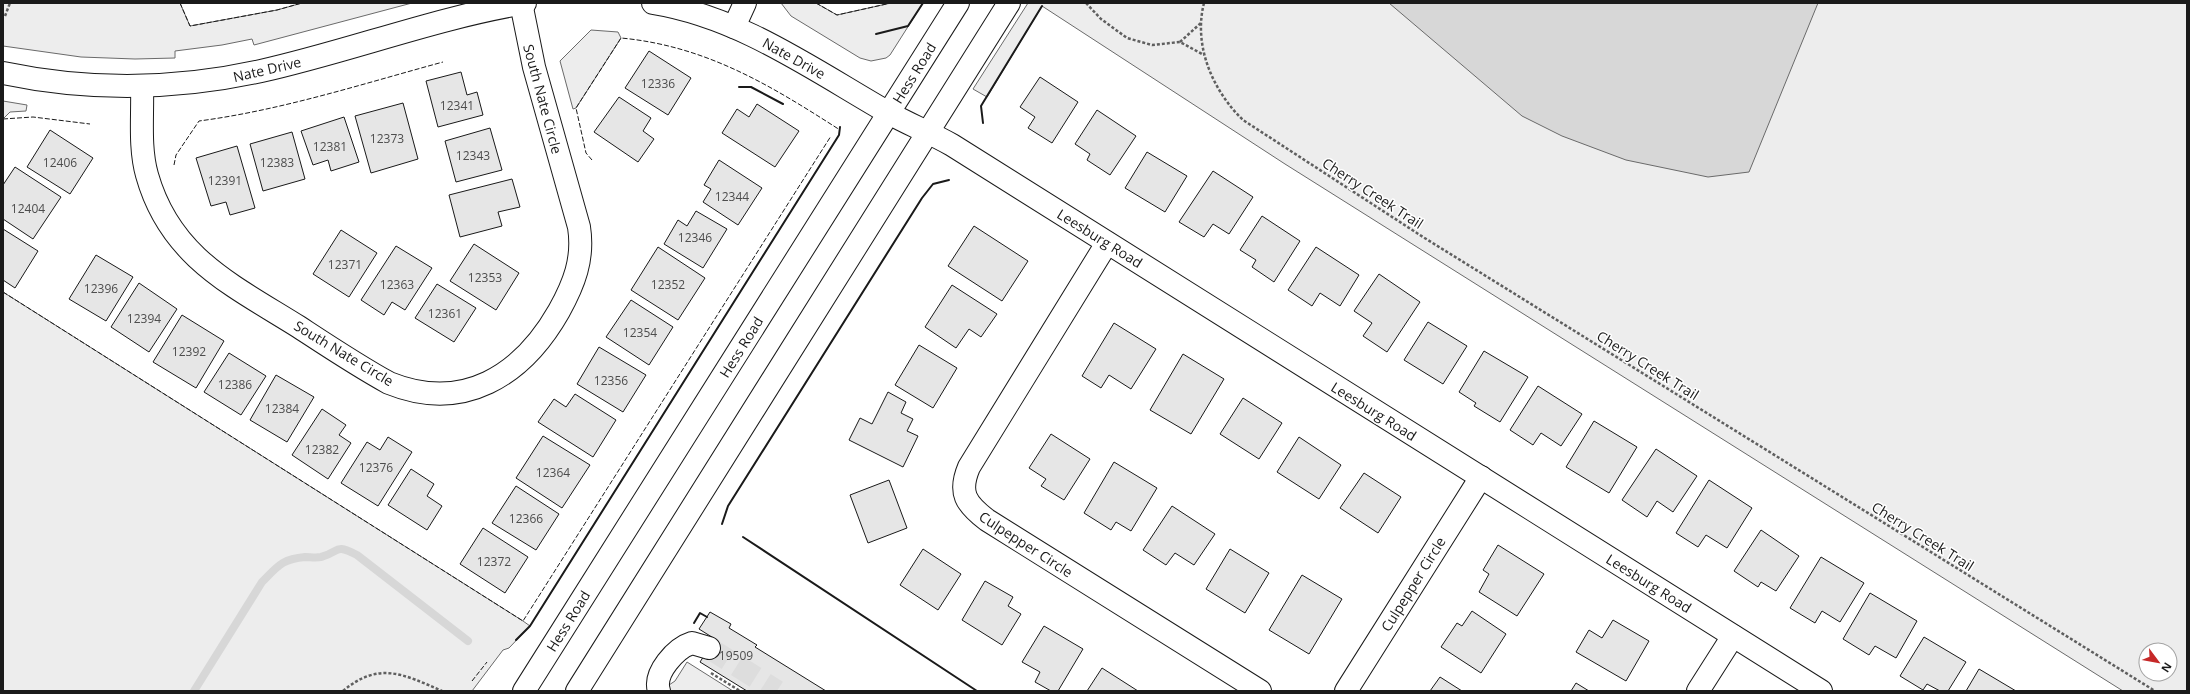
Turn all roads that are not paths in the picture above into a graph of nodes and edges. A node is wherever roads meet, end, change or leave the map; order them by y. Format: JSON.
{"nodes":[{"id":1,"x":522,"y":3,"type":"edge"},
{"id":2,"x":653,"y":3,"type":"edge"},
{"id":3,"x":745,"y":3,"type":"edge"},
{"id":4,"x":958,"y":3,"type":"edge"},
{"id":5,"x":1009,"y":3,"type":"edge"},
{"id":6,"x":734,"y":27,"type":"junction"},
{"id":7,"x":3,"y":73,"type":"edge"},
{"id":8,"x":142,"y":87,"type":"junction"},
{"id":9,"x":889,"y":113,"type":"junction"},
{"id":10,"x":927,"y":131,"type":"junction"},
{"id":11,"x":1107,"y":243,"type":"junction"},
{"id":12,"x":1480,"y":477,"type":"junction"},
{"id":13,"x":1733,"y":636,"type":"junction"},
{"id":14,"x":709,"y":648,"type":"tunnel mouth"},
{"id":15,"x":524,"y":691,"type":"edge"},
{"id":16,"x":577,"y":691,"type":"edge"},
{"id":17,"x":659,"y":691,"type":"edge"},
{"id":18,"x":1260,"y":691,"type":"edge"},
{"id":19,"x":1346,"y":691,"type":"edge"},
{"id":20,"x":1698,"y":691,"type":"edge"},
{"id":21,"x":1821,"y":691,"type":"edge"}],
"edges":[{"from":1,"to":8,"type":"street","name":"Nate Drive"},
{"from":1,"to":8,"type":"street","name":"South Nate Circle"},
{"from":2,"to":6,"type":"street","name":"Nate Drive"},
{"from":3,"to":6,"type":"street"},
{"from":4,"to":9,"type":"street","name":"Hess Road"},
{"from":5,"to":10,"type":"street"},
{"from":6,"to":9,"type":"street","name":"Nate Drive"},
{"from":7,"to":8,"type":"street","name":"Nate Drive"},
{"from":9,"to":10,"type":"street","name":"Nate Drive"},
{"from":9,"to":15,"type":"street","name":"Hess Road"},
{"from":10,"to":11,"type":"street","name":"Leesburg Road"},
{"from":10,"to":16,"type":"street"},
{"from":11,"to":12,"type":"street","name":"Leesburg Road"},
{"from":11,"to":18,"type":"street","name":"Culpepper Circle"},
{"from":12,"to":13,"type":"street","name":"Leesburg Road"},
{"from":12,"to":19,"type":"street","name":"Culpepper Circle"},
{"from":13,"to":20,"type":"street"},
{"from":13,"to":21,"type":"street","name":"Leesburg Road"},
{"from":14,"to":17,"type":"street"}]}
